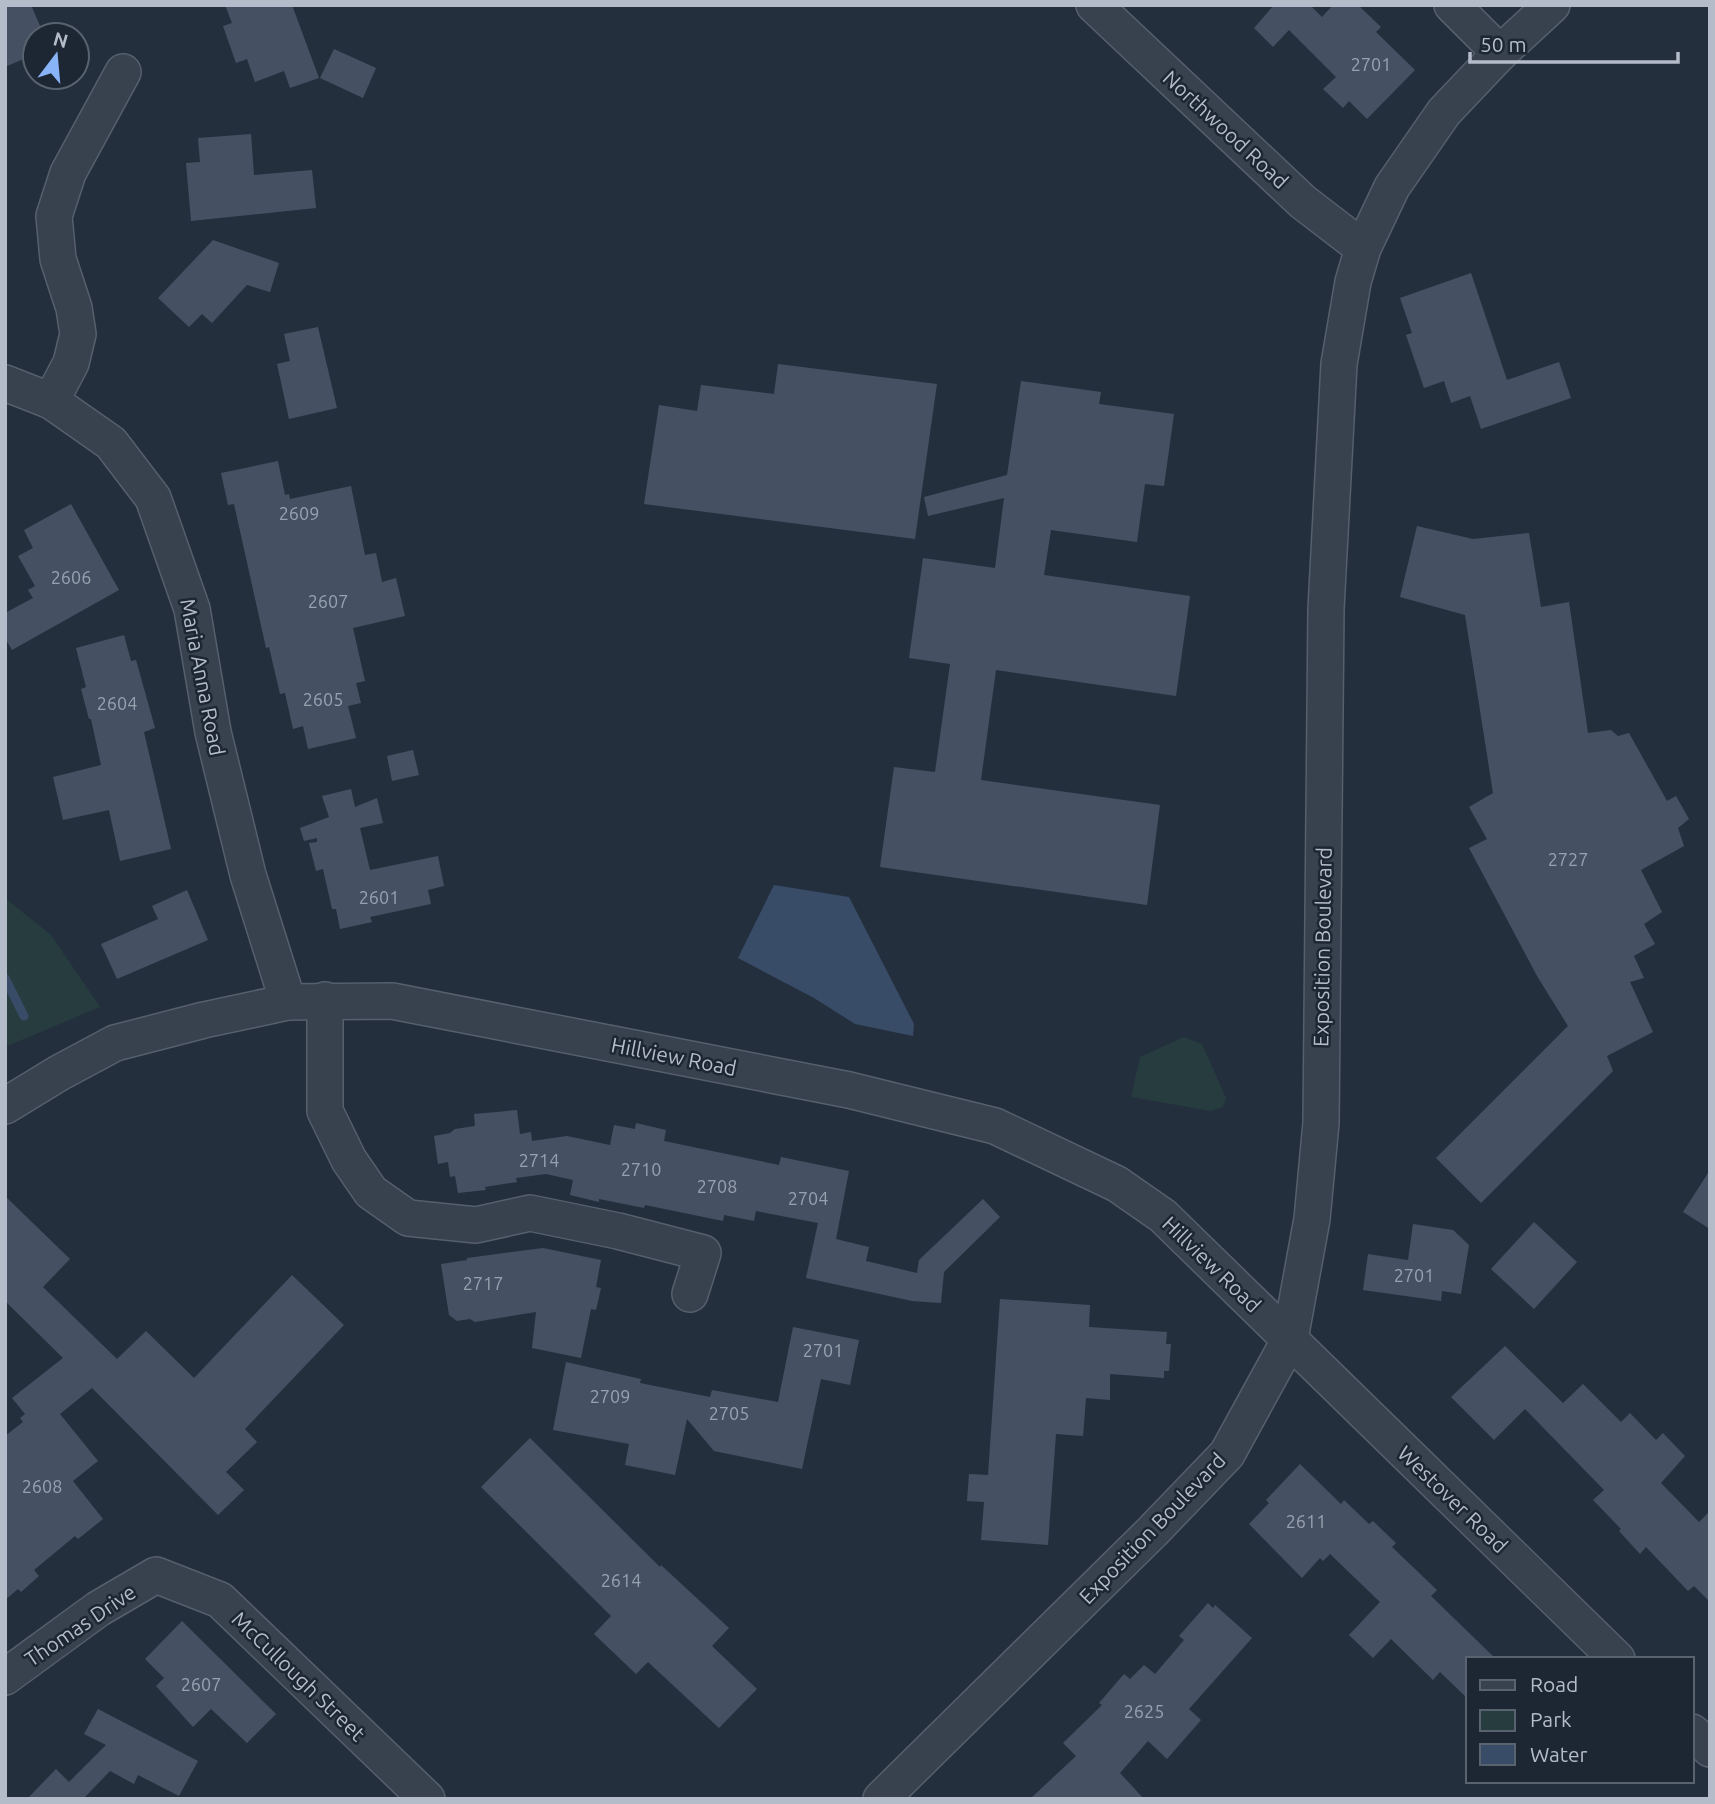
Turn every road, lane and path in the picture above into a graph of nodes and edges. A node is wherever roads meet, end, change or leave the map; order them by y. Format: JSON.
{"nodes":[{"id":1,"x":1094,"y":5,"type":"edge"},
{"id":2,"x":1452,"y":5,"type":"edge"},
{"id":3,"x":1552,"y":5,"type":"edge"},
{"id":4,"x":1500,"y":53,"type":"junction"},
{"id":5,"x":123,"y":72,"type":"dead end"},
{"id":6,"x":1363,"y":248,"type":"junction"},
{"id":7,"x":5,"y":383,"type":"edge"},
{"id":8,"x":51,"y":401,"type":"junction"},
{"id":9,"x":325,"y":1000,"type":"junction"},
{"id":10,"x":288,"y":1002,"type":"junction"},
{"id":11,"x":5,"y":1106,"type":"edge"},
{"id":12,"x":690,"y":1294,"type":"dead end"},
{"id":13,"x":1290,"y":1339,"type":"junction"},
{"id":14,"x":156,"y":1575,"type":"joint"},
{"id":15,"x":1615,"y":1657,"type":"edge"},
{"id":16,"x":5,"y":1677,"type":"edge"},
{"id":17,"x":1694,"y":1734,"type":"edge"},
{"id":18,"x":1710,"y":1749,"type":"edge"},
{"id":19,"x":427,"y":1799,"type":"edge"},
{"id":20,"x":881,"y":1799,"type":"edge"}],
"edges":[{"from":1,"to":6,"type":"street","name":"Northwood Road"},
{"from":2,"to":4,"type":"street"},
{"from":3,"to":4,"type":"street","name":"Exposition Boulevard"},
{"from":4,"to":6,"type":"street","name":"Exposition Boulevard"},
{"from":5,"to":8,"type":"street"},
{"from":6,"to":13,"type":"street","name":"Exposition Boulevard"},
{"from":7,"to":8,"type":"street","name":"Maria Anna Road"},
{"from":8,"to":10,"type":"street","name":"Maria Anna Road"},
{"from":9,"to":10,"type":"street","name":"Hillview Road"},
{"from":9,"to":12,"type":"street"},
{"from":9,"to":13,"type":"street","name":"Hillview Road"},
{"from":10,"to":11,"type":"street","name":"Hillview Road"},
{"from":13,"to":15,"type":"street","name":"Westover Road"},
{"from":13,"to":20,"type":"street","name":"Exposition Boulevard"},
{"from":14,"to":16,"type":"street","name":"Thomas Drive"},
{"from":14,"to":19,"type":"street","name":"McCullough Street"},
{"from":17,"to":18,"type":"street"}]}
